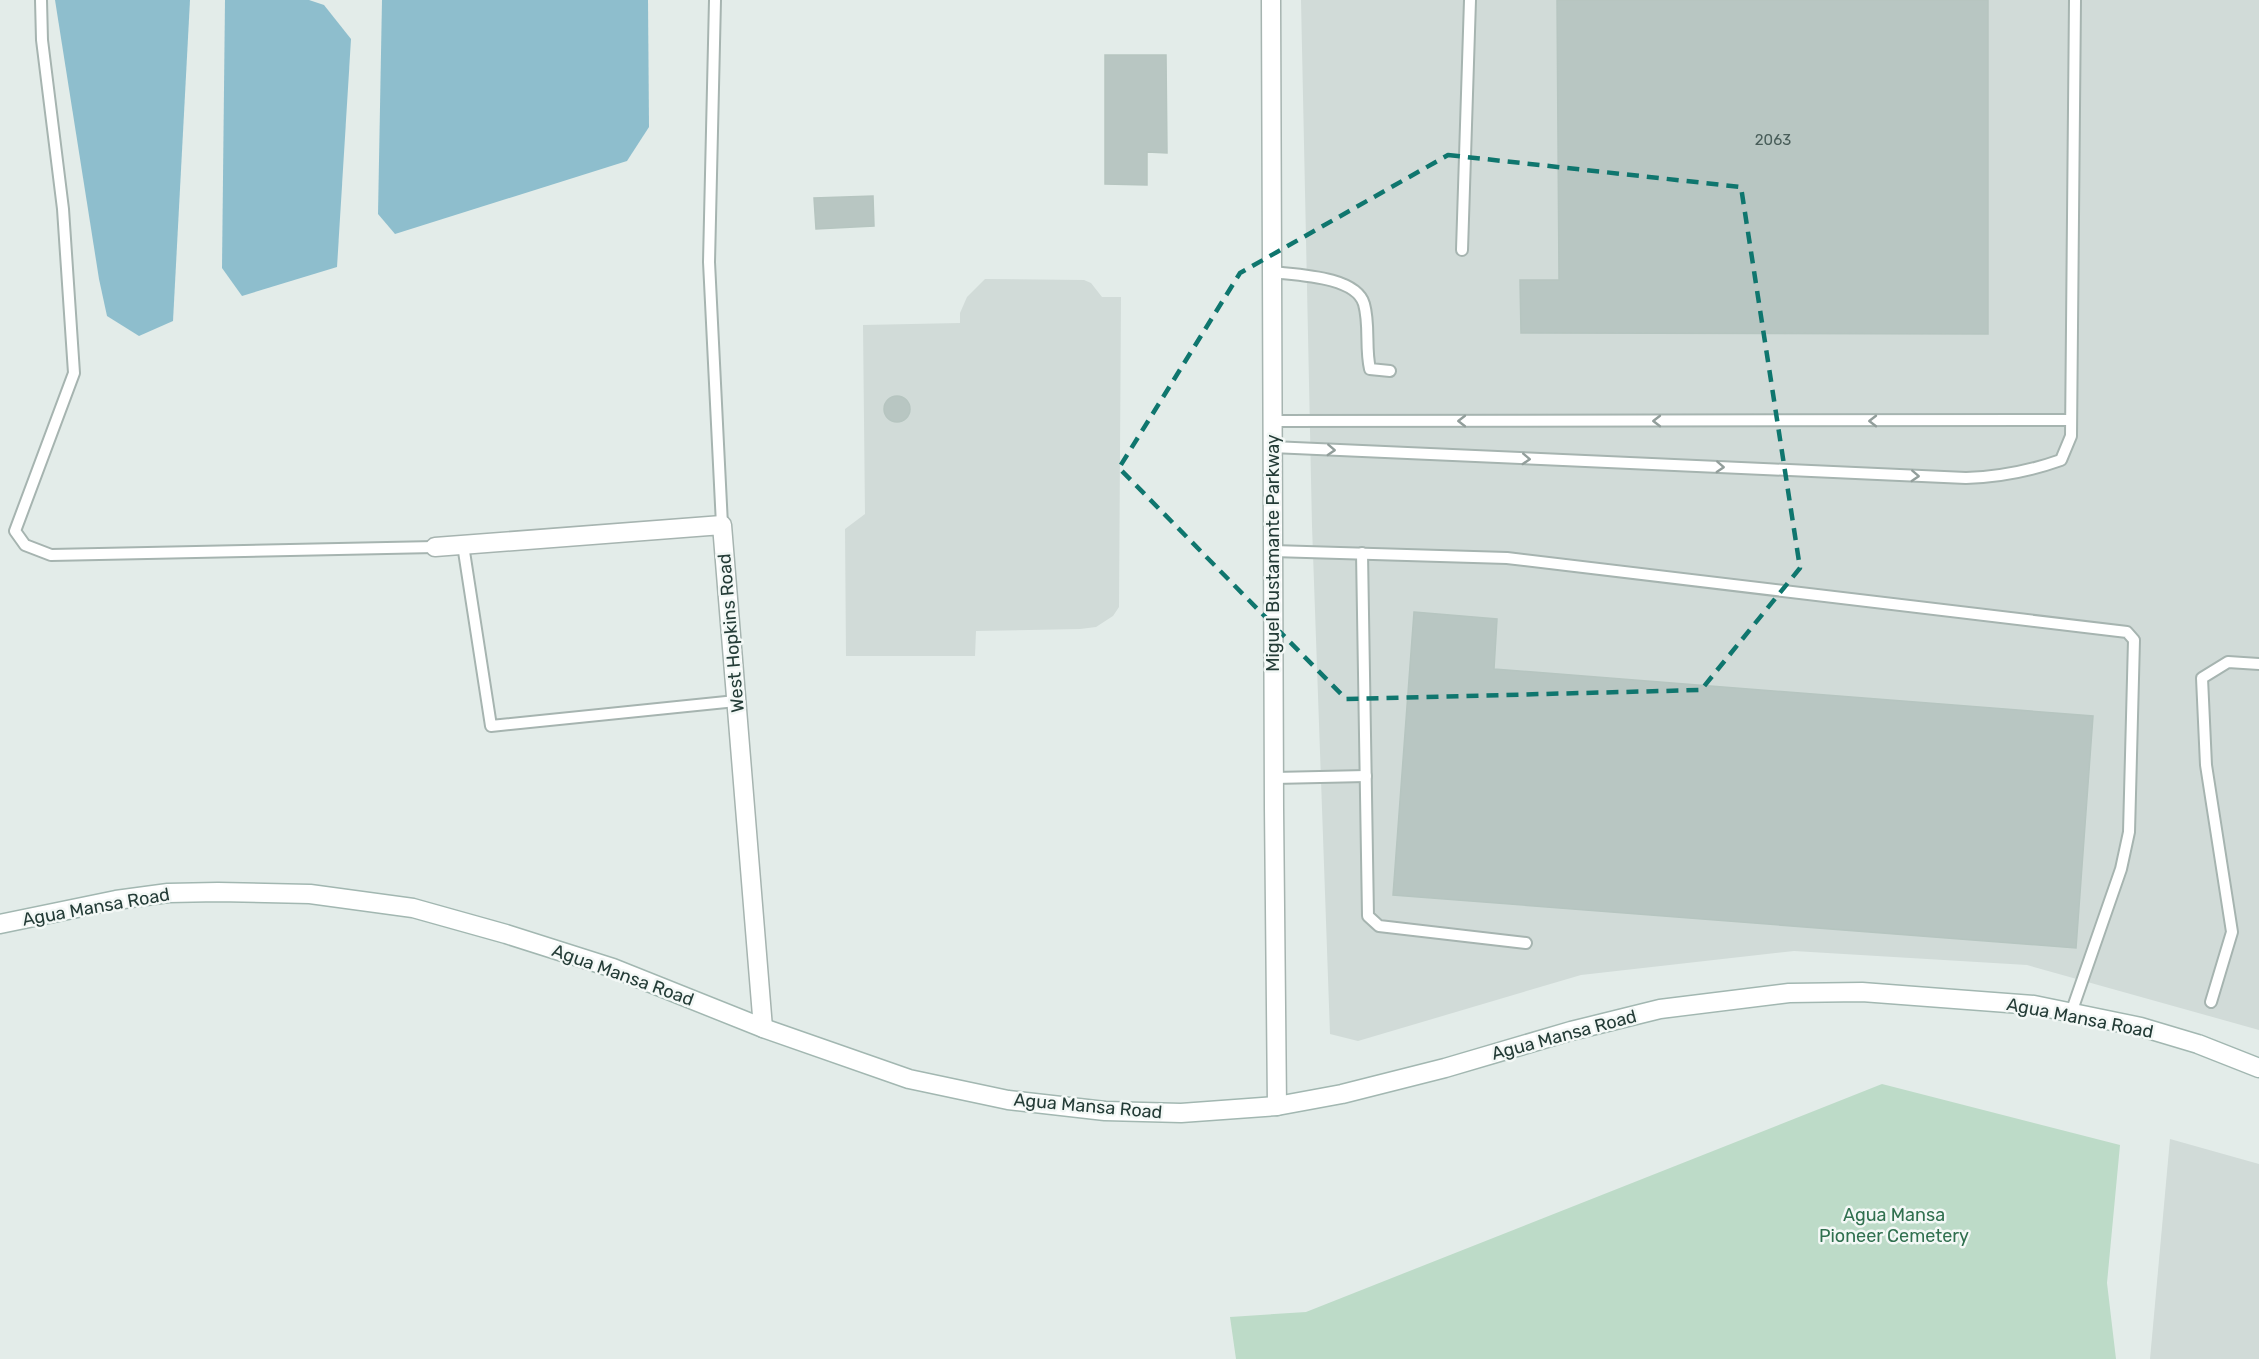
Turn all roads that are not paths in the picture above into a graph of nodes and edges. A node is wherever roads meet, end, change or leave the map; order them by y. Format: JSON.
{"nodes":[{"id":1,"x":41,"y":0,"type":"edge"},
{"id":2,"x":715,"y":0,"type":"edge"},
{"id":3,"x":1271,"y":0,"type":"edge"},
{"id":4,"x":1470,"y":0,"type":"edge"},
{"id":5,"x":2075,"y":0,"type":"edge"},
{"id":6,"x":1462,"y":250,"type":"dead end"},
{"id":7,"x":1272,"y":272,"type":"junction"},
{"id":8,"x":1390,"y":371,"type":"dead end"},
{"id":9,"x":2071,"y":420,"type":"junction"},
{"id":10,"x":1272,"y":421,"type":"junction"},
{"id":11,"x":1272,"y":447,"type":"junction"},
{"id":12,"x":722,"y":525,"type":"junction"},
{"id":13,"x":463,"y":545,"type":"junction"},
{"id":14,"x":435,"y":547,"type":"joint"},
{"id":15,"x":1273,"y":551,"type":"junction"},
{"id":16,"x":1362,"y":554,"type":"junction"},
{"id":17,"x":2259,"y":664,"type":"edge"},
{"id":18,"x":736,"y":701,"type":"junction"},
{"id":19,"x":1366,"y":776,"type":"junction"},
{"id":20,"x":1274,"y":778,"type":"junction"},
{"id":21,"x":0,"y":924,"type":"edge"},
{"id":22,"x":1526,"y":943,"type":"dead end"},
{"id":23,"x":2211,"y":1002,"type":"dead end"},
{"id":24,"x":2071,"y":1013,"type":"junction"},
{"id":25,"x":762,"y":1028,"type":"junction"},
{"id":26,"x":2259,"y":1068,"type":"edge"},
{"id":27,"x":1277,"y":1106,"type":"junction"}],
"edges":[{"from":1,"to":14,"type":"lane"},
{"from":2,"to":12,"type":"lane"},
{"from":3,"to":7,"type":"main road","name":"Miguel Bustamante Parkway"},
{"from":4,"to":6,"type":"lane"},
{"from":5,"to":9,"type":"lane"},
{"from":7,"to":8,"type":"lane"},
{"from":7,"to":10,"type":"main road","name":"Miguel Bustamante Parkway"},
{"from":9,"to":10,"type":"lane","one_way":true},
{"from":11,"to":9,"type":"lane","one_way":true},
{"from":10,"to":11,"type":"main road","name":"Miguel Bustamante Parkway"},
{"from":11,"to":15,"type":"main road","name":"Miguel Bustamante Parkway"},
{"from":12,"to":13,"type":"main road"},
{"from":12,"to":18,"type":"main road","name":"West Hopkins Road"},
{"from":13,"to":14,"type":"main road"},
{"from":13,"to":18,"type":"lane"},
{"from":15,"to":16,"type":"lane"},
{"from":15,"to":20,"type":"main road","name":"Miguel Bustamante Parkway"},
{"from":16,"to":19,"type":"lane"},
{"from":16,"to":24,"type":"lane"},
{"from":17,"to":23,"type":"lane"},
{"from":18,"to":25,"type":"main road","name":"West Hopkins Road"},
{"from":19,"to":20,"type":"lane"},
{"from":19,"to":22,"type":"lane"},
{"from":20,"to":27,"type":"main road","name":"Miguel Bustamante Parkway"},
{"from":21,"to":25,"type":"main road","name":"Agua Mansa Road"},
{"from":24,"to":26,"type":"main road","name":"Agua Mansa Road"},
{"from":24,"to":27,"type":"main road","name":"Agua Mansa Road"},
{"from":25,"to":27,"type":"main road","name":"Agua Mansa Road"}]}
